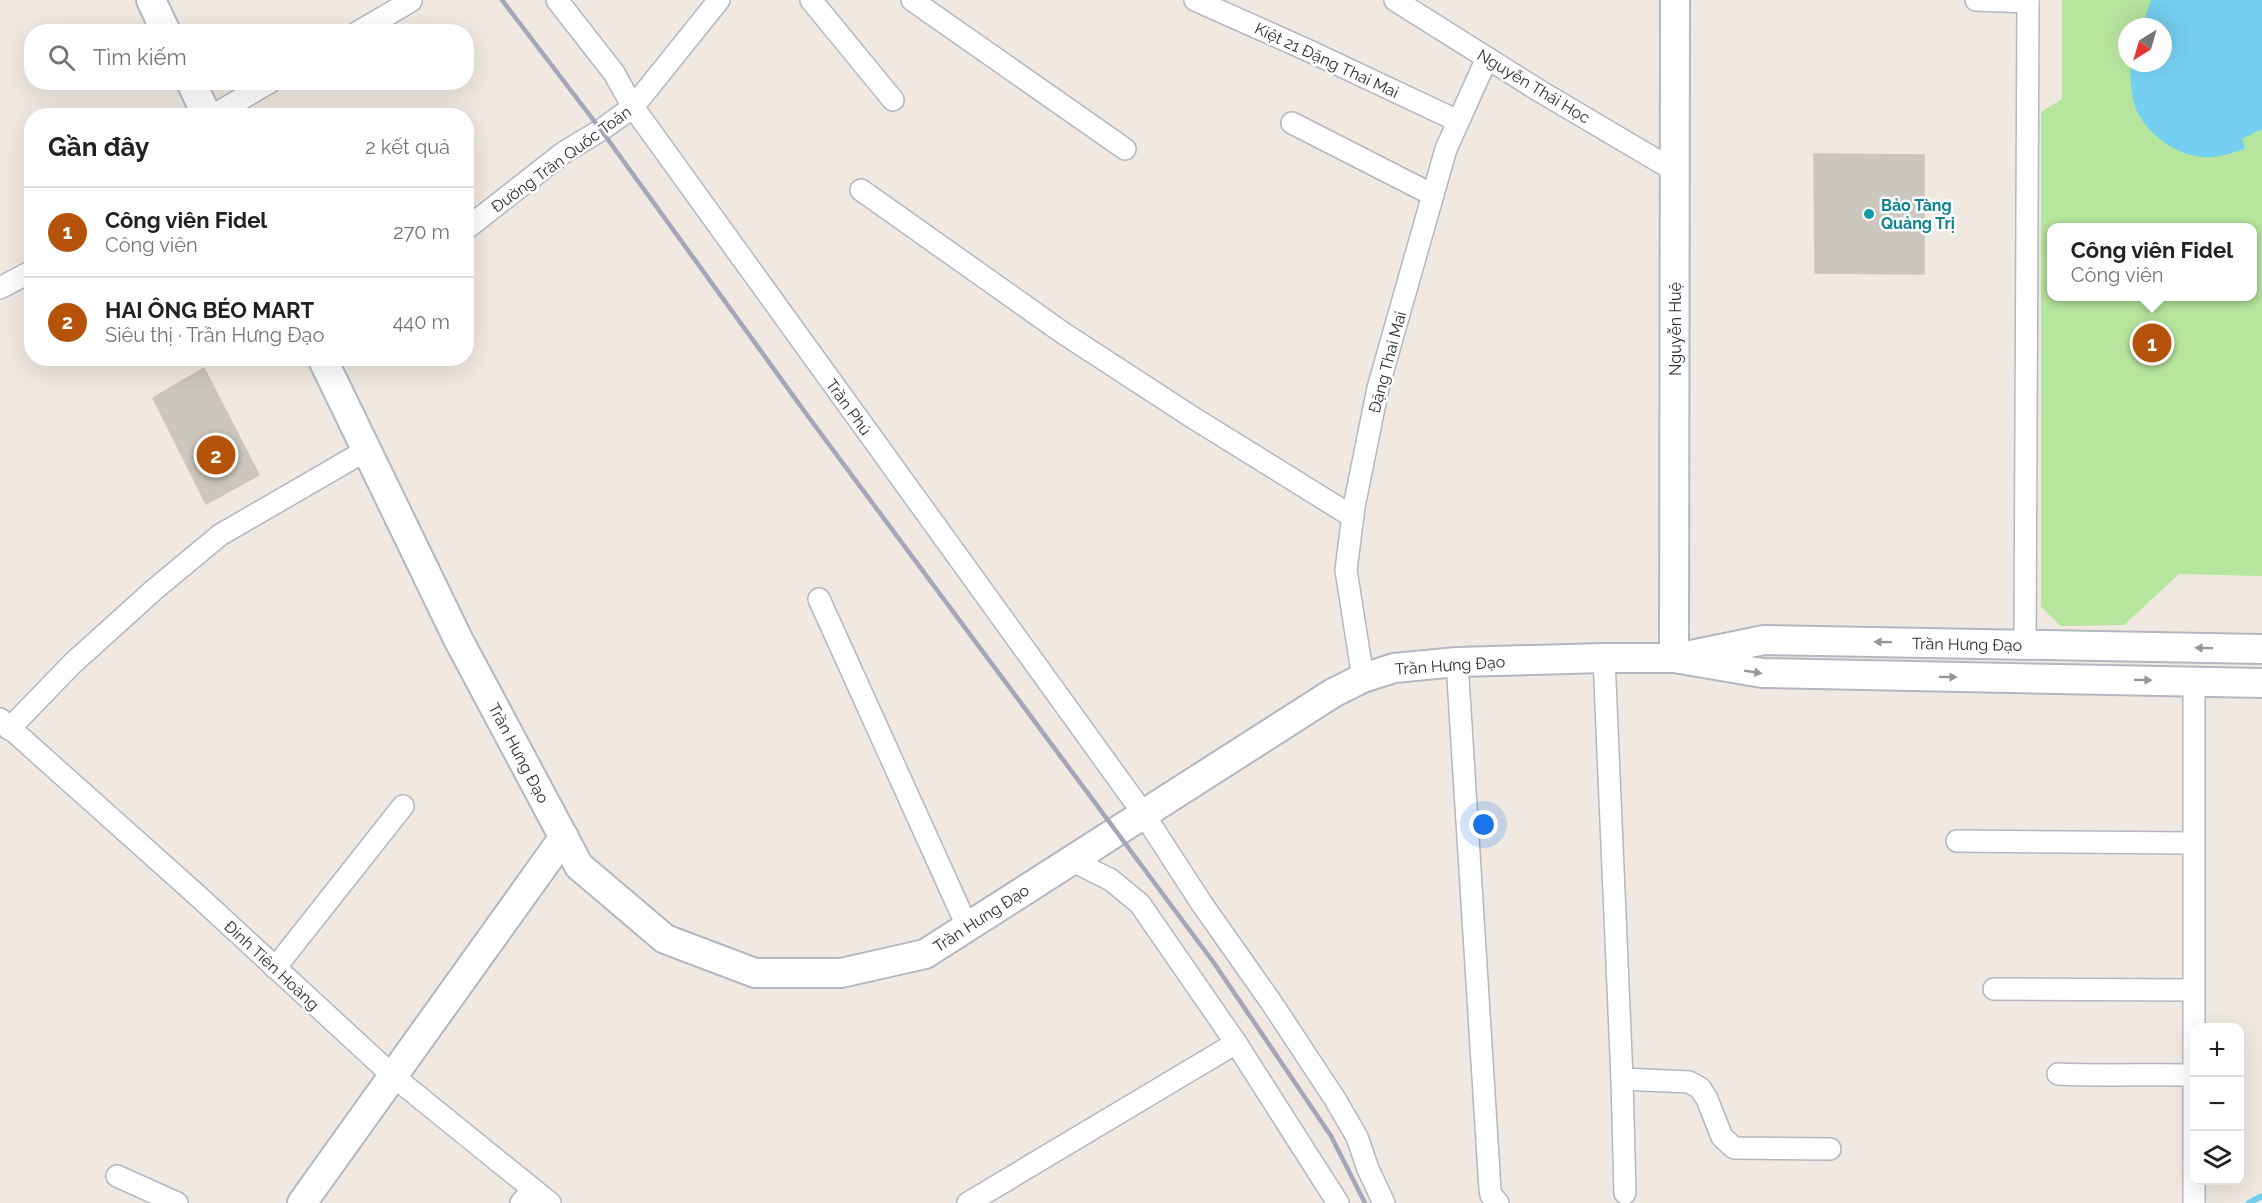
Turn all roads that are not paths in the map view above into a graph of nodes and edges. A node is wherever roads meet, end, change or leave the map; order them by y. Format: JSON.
{"nodes":[{"id":1,"x":151,"y":0,"type":"edge"},
{"id":2,"x":557,"y":0,"type":"edge"},
{"id":3,"x":719,"y":0,"type":"edge"},
{"id":4,"x":811,"y":0,"type":"edge"},
{"id":5,"x":912,"y":0,"type":"edge"},
{"id":6,"x":1195,"y":0,"type":"edge"},
{"id":7,"x":1395,"y":0,"type":"edge"},
{"id":8,"x":1675,"y":0,"type":"edge"},
{"id":9,"x":1976,"y":0,"type":"edge"},
{"id":10,"x":2028,"y":1,"type":"edge"},
{"id":11,"x":411,"y":2,"type":"dead end"},
{"id":12,"x":162,"y":24,"type":"edge"},
{"id":13,"x":372,"y":24,"type":"edge"},
{"id":14,"x":1487,"y":58,"type":"junction"},
{"id":15,"x":195,"y":90,"type":"edge"},
{"id":16,"x":256,"y":90,"type":"edge"},
{"id":17,"x":893,"y":100,"type":"dead end"},
{"id":18,"x":633,"y":106,"type":"junction"},
{"id":19,"x":203,"y":108,"type":"edge"},
{"id":20,"x":226,"y":108,"type":"edge"},
{"id":21,"x":1458,"y":121,"type":"junction"},
{"id":22,"x":1293,"y":123,"type":"dead end"},
{"id":23,"x":1125,"y":149,"type":"dead end"},
{"id":24,"x":1675,"y":171,"type":"junction"},
{"id":25,"x":861,"y":190,"type":"dead end"},
{"id":26,"x":1433,"y":195,"type":"junction"},
{"id":27,"x":474,"y":223,"type":"edge"},
{"id":28,"x":24,"y":276,"type":"edge"},
{"id":29,"x":0,"y":288,"type":"edge"},
{"id":30,"x":326,"y":366,"type":"edge"},
{"id":31,"x":365,"y":451,"type":"junction"},
{"id":32,"x":1353,"y":517,"type":"junction"},
{"id":33,"x":819,"y":599,"type":"dead end"},
{"id":34,"x":2025,"y":645,"type":"junction"},
{"id":35,"x":2262,"y":649,"type":"edge"},
{"id":36,"x":1604,"y":658,"type":"junction"},
{"id":37,"x":1674,"y":658,"type":"junction"},
{"id":38,"x":1457,"y":662,"type":"junction"},
{"id":39,"x":1363,"y":678,"type":"junction"},
{"id":40,"x":2193,"y":681,"type":"junction"},
{"id":41,"x":2262,"y":682,"type":"edge"},
{"id":42,"x":4,"y":724,"type":"edge"},
{"id":43,"x":403,"y":806,"type":"dead end"},
{"id":44,"x":1143,"y":813,"type":"junction"},
{"id":45,"x":564,"y":837,"type":"junction"},
{"id":46,"x":1957,"y":840,"type":"dead end"},
{"id":47,"x":2193,"y":843,"type":"junction"},
{"id":48,"x":1071,"y":860,"type":"junction"},
{"id":49,"x":968,"y":926,"type":"junction"},
{"id":50,"x":275,"y":968,"type":"junction"},
{"id":51,"x":1994,"y":989,"type":"dead end"},
{"id":52,"x":2193,"y":990,"type":"junction"},
{"id":53,"x":2193,"y":1023,"type":"edge"},
{"id":54,"x":1236,"y":1043,"type":"junction"},
{"id":55,"x":2058,"y":1074,"type":"dead end"},
{"id":56,"x":2190,"y":1075,"type":"edge"},
{"id":57,"x":393,"y":1076,"type":"junction"},
{"id":58,"x":2194,"y":1077,"type":"edge"},
{"id":59,"x":1622,"y":1079,"type":"junction"},
{"id":60,"x":1830,"y":1149,"type":"dead end"},
{"id":61,"x":117,"y":1176,"type":"dead end"},
{"id":62,"x":1625,"y":1194,"type":"dead end"},
{"id":63,"x":527,"y":1196,"type":"edge"},
{"id":64,"x":177,"y":1203,"type":"edge"},
{"id":65,"x":302,"y":1203,"type":"edge"},
{"id":66,"x":550,"y":1203,"type":"edge"},
{"id":67,"x":969,"y":1203,"type":"edge"},
{"id":68,"x":1338,"y":1203,"type":"edge"},
{"id":69,"x":1384,"y":1203,"type":"edge"},
{"id":70,"x":1498,"y":1203,"type":"edge"},
{"id":71,"x":2194,"y":1203,"type":"edge"}],
"edges":[{"from":1,"to":12,"type":"street"},
{"from":2,"to":18,"type":"street","name":"Trần Phú"},
{"from":3,"to":18,"type":"street","name":"Đường Trần Quốc Toản"},
{"from":4,"to":17,"type":"street"},
{"from":5,"to":23,"type":"street"},
{"from":6,"to":21,"type":"street","name":"Kiệt 21 Đặng Thai Mai"},
{"from":7,"to":14,"type":"street","name":"Nguyễn Thái Học"},
{"from":8,"to":24,"type":"street","name":"Nguyễn Huệ"},
{"from":9,"to":10,"type":"street"},
{"from":10,"to":34,"type":"street"},
{"from":11,"to":13,"type":"street"},
{"from":14,"to":21,"type":"street","name":"Đặng Thai Mai"},
{"from":14,"to":24,"type":"street","name":"Nguyễn Thái Học"},
{"from":15,"to":19,"type":"street"},
{"from":16,"to":20,"type":"street"},
{"from":18,"to":27,"type":"street","name":"Đường Trần Quốc Toản"},
{"from":18,"to":44,"type":"street","name":"Trần Phú"},
{"from":21,"to":26,"type":"street","name":"Đặng Thai Mai"},
{"from":22,"to":26,"type":"street"},
{"from":24,"to":37,"type":"street","name":"Nguyễn Huệ"},
{"from":25,"to":32,"type":"street"},
{"from":26,"to":32,"type":"street","name":"Đặng Thai Mai"},
{"from":28,"to":29,"type":"street"},
{"from":30,"to":31,"type":"street","name":"Trần Hưng Đạo"},
{"from":31,"to":42,"type":"street"},
{"from":31,"to":45,"type":"street","name":"Trần Hưng Đạo"},
{"from":32,"to":39,"type":"street","name":"Đặng Thai Mai"},
{"from":33,"to":49,"type":"street"},
{"from":35,"to":34,"type":"street","name":"Trần Hưng Đạo","one_way":true},
{"from":34,"to":37,"type":"street","name":"Trần Hưng Đạo","one_way":true},
{"from":36,"to":37,"type":"street","name":"Trần Hưng Đạo"},
{"from":36,"to":38,"type":"street","name":"Trần Hưng Đạo"},
{"from":36,"to":59,"type":"street"},
{"from":37,"to":40,"type":"street","name":"Trần Hưng Đạo","one_way":true},
{"from":38,"to":39,"type":"street","name":"Trần Hưng Đạo"},
{"from":38,"to":70,"type":"street"},
{"from":39,"to":44,"type":"street","name":"Trần Hưng Đạo"},
{"from":40,"to":41,"type":"street","name":"Trần Hưng Đạo"},
{"from":40,"to":47,"type":"street"},
{"from":42,"to":50,"type":"street","name":"Đinh Tiên Hoàng"},
{"from":43,"to":50,"type":"street"},
{"from":44,"to":48,"type":"street","name":"Trần Hưng Đạo"},
{"from":44,"to":69,"type":"street","name":"Trần Phú"},
{"from":45,"to":49,"type":"street","name":"Trần Hưng Đạo"},
{"from":45,"to":57,"type":"street"},
{"from":46,"to":47,"type":"street"},
{"from":47,"to":52,"type":"street"},
{"from":48,"to":49,"type":"street","name":"Trần Hưng Đạo"},
{"from":48,"to":54,"type":"street"},
{"from":50,"to":57,"type":"street","name":"Đinh Tiên Hoàng"},
{"from":51,"to":52,"type":"street"},
{"from":52,"to":53,"type":"street"},
{"from":54,"to":67,"type":"street"},
{"from":54,"to":68,"type":"street"},
{"from":55,"to":56,"type":"street"},
{"from":57,"to":63,"type":"street","name":"Đinh Tiên Hoàng"},
{"from":57,"to":65,"type":"street"},
{"from":58,"to":71,"type":"street"},
{"from":59,"to":60,"type":"street"},
{"from":59,"to":62,"type":"street"},
{"from":61,"to":64,"type":"street"},
{"from":63,"to":66,"type":"street","name":"Đinh Tiên Hoàng"}]}
